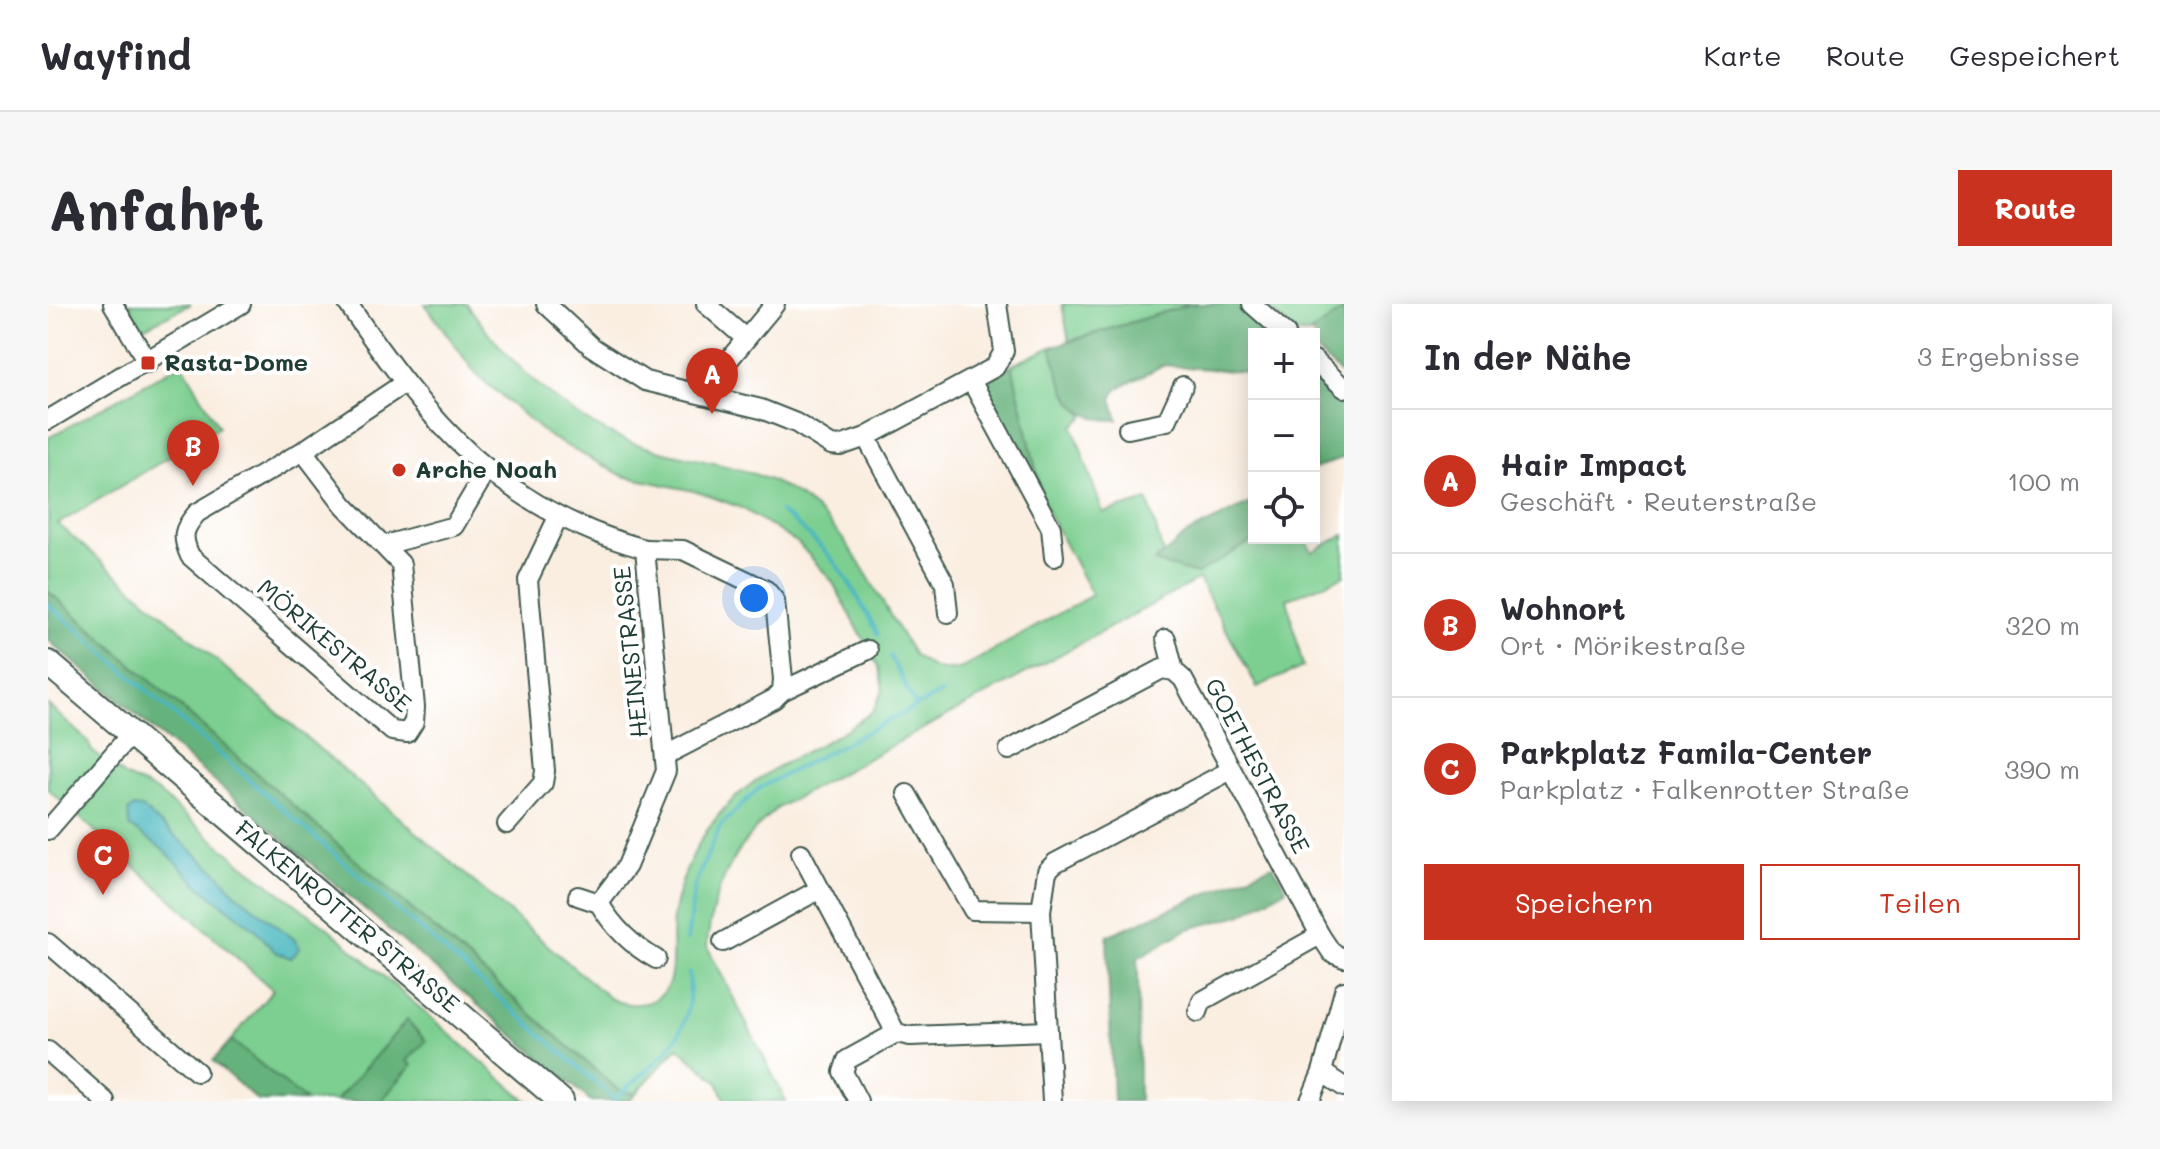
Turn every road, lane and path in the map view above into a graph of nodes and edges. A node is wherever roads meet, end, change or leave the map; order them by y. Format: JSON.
{"nodes":[{"id":1,"x":113,"y":304,"type":"edge"},
{"id":2,"x":241,"y":304,"type":"edge"},
{"id":3,"x":348,"y":304,"type":"edge"},
{"id":4,"x":546,"y":304,"type":"edge"},
{"id":5,"x":706,"y":304,"type":"edge"},
{"id":6,"x":775,"y":304,"type":"edge"},
{"id":7,"x":997,"y":304,"type":"edge"},
{"id":8,"x":1252,"y":304,"type":"edge"},
{"id":9,"x":1279,"y":328,"type":"edge"},
{"id":10,"x":745,"y":338,"type":"junction"},
{"id":11,"x":148,"y":363,"type":"junction"},
{"id":12,"x":1320,"y":366,"type":"edge"},
{"id":13,"x":972,"y":382,"type":"junction"},
{"id":14,"x":403,"y":384,"type":"junction"},
{"id":15,"x":1183,"y":386,"type":"dead end"},
{"id":16,"x":1344,"y":388,"type":"edge"},
{"id":17,"x":705,"y":393,"type":"junction"},
{"id":18,"x":48,"y":420,"type":"edge"},
{"id":19,"x":1128,"y":429,"type":"dead end"},
{"id":20,"x":866,"y":437,"type":"junction"},
{"id":21,"x":303,"y":451,"type":"junction"},
{"id":22,"x":487,"y":470,"type":"junction"},
{"id":23,"x":558,"y":517,"type":"junction"},
{"id":24,"x":385,"y":545,"type":"junction"},
{"id":25,"x":645,"y":549,"type":"junction"},
{"id":26,"x":1054,"y":557,"type":"dead end"},
{"id":27,"x":948,"y":613,"type":"dead end"},
{"id":28,"x":1166,"y":639,"type":"dead end"},
{"id":29,"x":868,"y":650,"type":"dead end"},
{"id":30,"x":48,"y":663,"type":"edge"},
{"id":31,"x":1174,"y":671,"type":"junction"},
{"id":32,"x":782,"y":691,"type":"junction"},
{"id":33,"x":131,"y":734,"type":"junction"},
{"id":34,"x":1009,"y":750,"type":"dead end"},
{"id":35,"x":666,"y":755,"type":"junction"},
{"id":36,"x":1231,"y":770,"type":"junction"},
{"id":37,"x":907,"y":794,"type":"dead end"},
{"id":38,"x":507,"y":824,"type":"dead end"},
{"id":39,"x":48,"y":830,"type":"edge"},
{"id":40,"x":801,"y":853,"type":"dead end"},
{"id":41,"x":820,"y":889,"type":"junction"},
{"id":42,"x":578,"y":896,"type":"dead end"},
{"id":43,"x":599,"y":903,"type":"junction"},
{"id":44,"x":1041,"y":911,"type":"junction"},
{"id":45,"x":1320,"y":935,"type":"junction"},
{"id":46,"x":723,"y":942,"type":"dead end"},
{"id":47,"x":48,"y":943,"type":"edge"},
{"id":48,"x":1344,"y":958,"type":"edge"},
{"id":49,"x":656,"y":959,"type":"dead end"},
{"id":50,"x":1344,"y":991,"type":"edge"},
{"id":51,"x":1198,"y":1012,"type":"dead end"},
{"id":52,"x":1048,"y":1031,"type":"junction"},
{"id":53,"x":896,"y":1033,"type":"junction"},
{"id":54,"x":48,"y":1051,"type":"edge"},
{"id":55,"x":197,"y":1072,"type":"dead end"},
{"id":56,"x":1322,"y":1072,"type":"junction"},
{"id":57,"x":1344,"y":1087,"type":"edge"},
{"id":58,"x":105,"y":1101,"type":"edge"},
{"id":59,"x":561,"y":1101,"type":"edge"},
{"id":60,"x":858,"y":1101,"type":"edge"},
{"id":61,"x":1052,"y":1101,"type":"edge"},
{"id":62,"x":1310,"y":1101,"type":"edge"}],
"edges":[{"from":1,"to":11,"type":"street"},
{"from":2,"to":11,"type":"street"},
{"from":3,"to":14,"type":"street","name":"HEINESTRASSE"},
{"from":4,"to":17,"type":"street"},
{"from":5,"to":10,"type":"street"},
{"from":6,"to":10,"type":"street"},
{"from":7,"to":13,"type":"street"},
{"from":8,"to":9,"type":"street"},
{"from":10,"to":17,"type":"street"},
{"from":11,"to":18,"type":"street"},
{"from":12,"to":16,"type":"street"},
{"from":13,"to":20,"type":"street"},
{"from":13,"to":26,"type":"street"},
{"from":14,"to":21,"type":"street","name":"MÖRIKESTRASSE"},
{"from":14,"to":22,"type":"street","name":"HEINESTRASSE"},
{"from":15,"to":19,"type":"street"},
{"from":17,"to":20,"type":"street"},
{"from":20,"to":27,"type":"street"},
{"from":21,"to":24,"type":"street","name":"MÖRIKESTRASSE"},
{"from":21,"to":24,"type":"street","name":"MÖRIKESTRASSE"},
{"from":22,"to":23,"type":"street","name":"HEINESTRASSE"},
{"from":22,"to":24,"type":"street"},
{"from":23,"to":25,"type":"street","name":"HEINESTRASSE"},
{"from":23,"to":38,"type":"street"},
{"from":25,"to":32,"type":"street"},
{"from":25,"to":35,"type":"street","name":"HEINESTRASSE"},
{"from":28,"to":31,"type":"street"},
{"from":29,"to":32,"type":"street"},
{"from":30,"to":33,"type":"main road","name":"FALKENROTTER STRASSE"},
{"from":31,"to":34,"type":"street","name":"GOETHESTRASSE"},
{"from":31,"to":36,"type":"street","name":"GOETHESTRASSE"},
{"from":32,"to":35,"type":"street"},
{"from":33,"to":39,"type":"street"},
{"from":33,"to":59,"type":"main road","name":"FALKENROTTER STRASSE"},
{"from":35,"to":43,"type":"street","name":"HEINESTRASSE"},
{"from":36,"to":44,"type":"street"},
{"from":36,"to":45,"type":"street","name":"GOETHESTRASSE"},
{"from":37,"to":44,"type":"street"},
{"from":40,"to":41,"type":"street"},
{"from":41,"to":46,"type":"street"},
{"from":41,"to":53,"type":"street"},
{"from":42,"to":43,"type":"street"},
{"from":43,"to":49,"type":"street"},
{"from":44,"to":52,"type":"street"},
{"from":45,"to":48,"type":"street","name":"GOETHESTRASSE"},
{"from":45,"to":51,"type":"street"},
{"from":47,"to":55,"type":"street"},
{"from":50,"to":56,"type":"street"},
{"from":52,"to":53,"type":"street"},
{"from":52,"to":61,"type":"street"},
{"from":53,"to":60,"type":"street"},
{"from":54,"to":58,"type":"street"},
{"from":56,"to":57,"type":"street"},
{"from":56,"to":62,"type":"street"}]}
